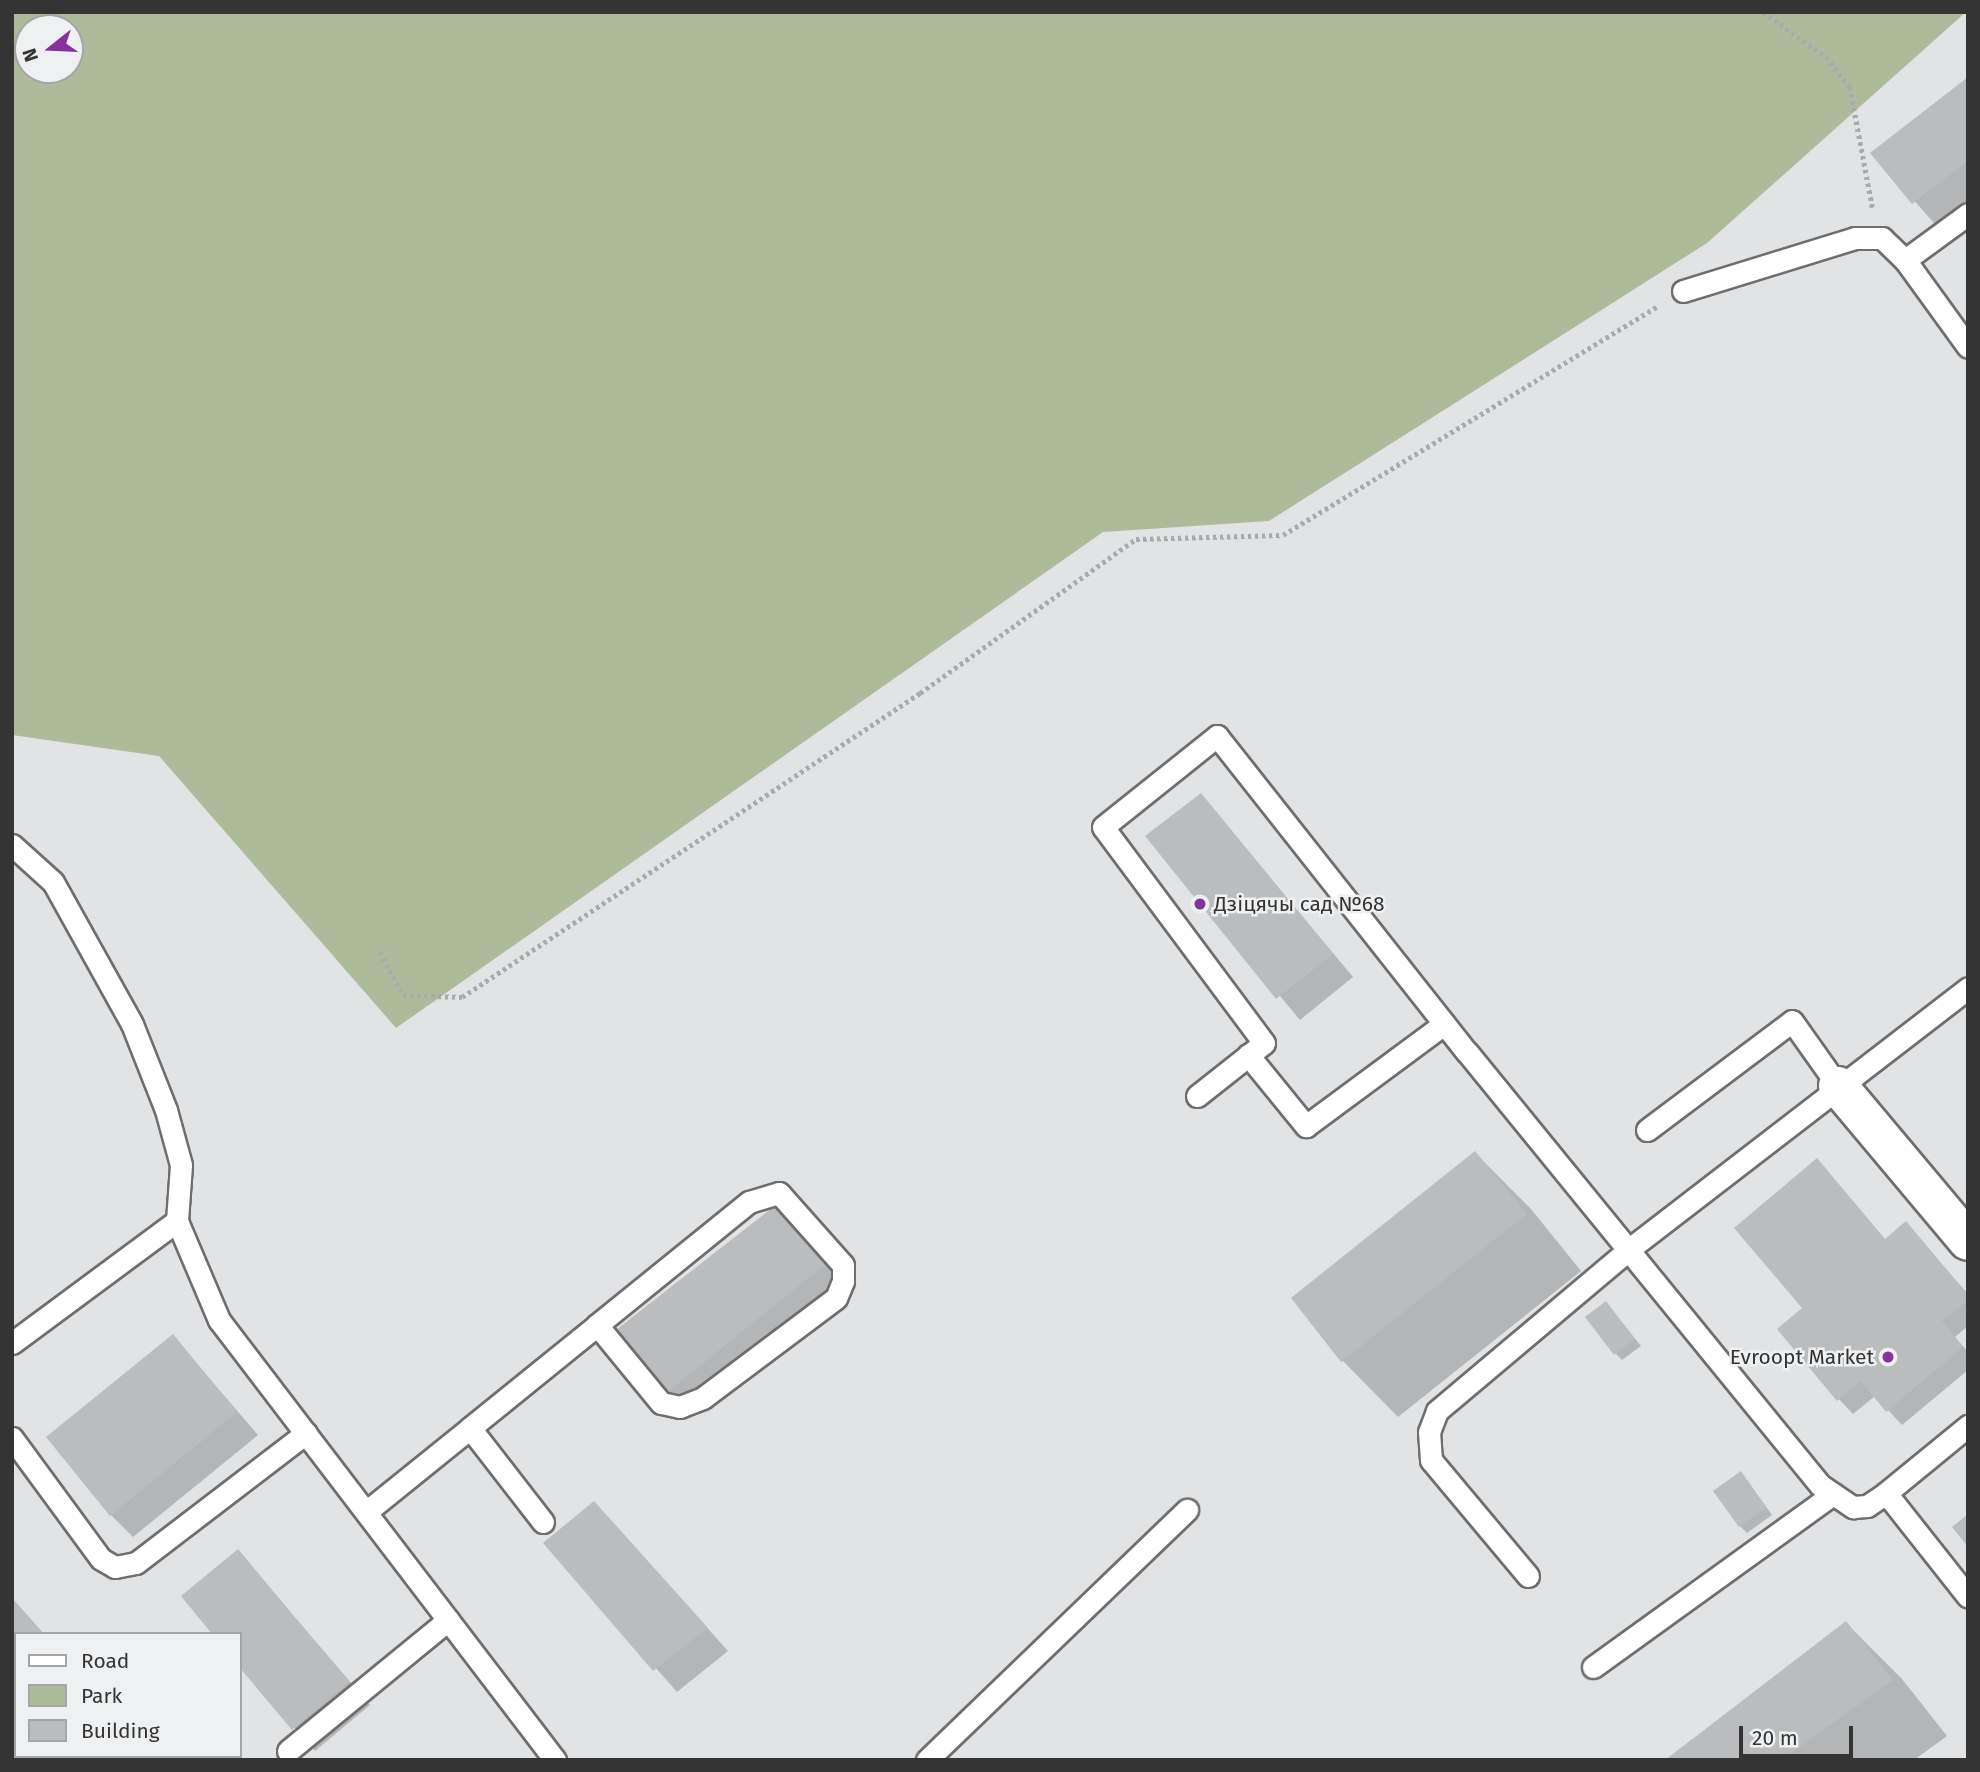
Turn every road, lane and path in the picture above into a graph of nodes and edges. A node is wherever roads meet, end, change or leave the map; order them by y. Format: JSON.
{"nodes":[{"id":1,"x":1763,"y":12,"type":"edge"},
{"id":2,"x":1968,"y":214,"type":"edge"},
{"id":3,"x":1882,"y":238,"type":"junction"},
{"id":4,"x":1905,"y":260,"type":"junction"},
{"id":5,"x":1683,"y":290,"type":"joint"},
{"id":6,"x":1968,"y":347,"type":"edge"},
{"id":7,"x":12,"y":845,"type":"edge"},
{"id":8,"x":380,"y":952,"type":"dead end"},
{"id":9,"x":1968,"y":988,"type":"edge"},
{"id":10,"x":1444,"y":1024,"type":"junction"},
{"id":11,"x":1248,"y":1055,"type":"junction"},
{"id":12,"x":1838,"y":1086,"type":"junction"},
{"id":13,"x":1197,"y":1096,"type":"dead end"},
{"id":14,"x":1647,"y":1130,"type":"dead end"},
{"id":15,"x":177,"y":1221,"type":"junction"},
{"id":16,"x":1968,"y":1241,"type":"edge"},
{"id":17,"x":1628,"y":1250,"type":"junction"},
{"id":18,"x":597,"y":1325,"type":"junction"},
{"id":19,"x":12,"y":1343,"type":"edge"},
{"id":20,"x":1968,"y":1426,"type":"edge"},
{"id":21,"x":470,"y":1428,"type":"junction"},
{"id":22,"x":306,"y":1433,"type":"junction"},
{"id":23,"x":12,"y":1438,"type":"edge"},
{"id":24,"x":1886,"y":1493,"type":"junction"},
{"id":25,"x":1833,"y":1494,"type":"junction"},
{"id":26,"x":1187,"y":1510,"type":"dead end"},
{"id":27,"x":366,"y":1512,"type":"junction"},
{"id":28,"x":543,"y":1522,"type":"dead end"},
{"id":29,"x":1528,"y":1576,"type":"dead end"},
{"id":30,"x":1968,"y":1597,"type":"edge"},
{"id":31,"x":448,"y":1620,"type":"junction"},
{"id":32,"x":1593,"y":1667,"type":"dead end"},
{"id":33,"x":288,"y":1751,"type":"dead end"},
{"id":34,"x":555,"y":1760,"type":"edge"},
{"id":35,"x":927,"y":1760,"type":"edge"}],
"edges":[{"from":1,"to":3,"type":"path"},
{"from":2,"to":4,"type":"lane"},
{"from":3,"to":4,"type":"lane"},
{"from":3,"to":5,"type":"lane"},
{"from":4,"to":6,"type":"lane"},
{"from":5,"to":8,"type":"path"},
{"from":7,"to":15,"type":"lane"},
{"from":9,"to":12,"type":"lane"},
{"from":10,"to":11,"type":"lane"},
{"from":10,"to":11,"type":"lane"},
{"from":10,"to":17,"type":"lane"},
{"from":11,"to":13,"type":"lane"},
{"from":12,"to":14,"type":"lane"},
{"from":12,"to":16,"type":"street"},
{"from":12,"to":17,"type":"lane"},
{"from":15,"to":19,"type":"lane"},
{"from":15,"to":22,"type":"lane"},
{"from":17,"to":25,"type":"lane"},
{"from":17,"to":29,"type":"lane"},
{"from":18,"to":18,"type":"lane"},
{"from":18,"to":21,"type":"lane"},
{"from":20,"to":24,"type":"lane"},
{"from":21,"to":27,"type":"lane"},
{"from":21,"to":28,"type":"lane"},
{"from":22,"to":23,"type":"lane"},
{"from":22,"to":27,"type":"lane"},
{"from":24,"to":25,"type":"lane"},
{"from":24,"to":30,"type":"lane"},
{"from":25,"to":32,"type":"lane"},
{"from":26,"to":35,"type":"lane"},
{"from":27,"to":31,"type":"lane"},
{"from":31,"to":33,"type":"lane"},
{"from":31,"to":34,"type":"lane"}]}
